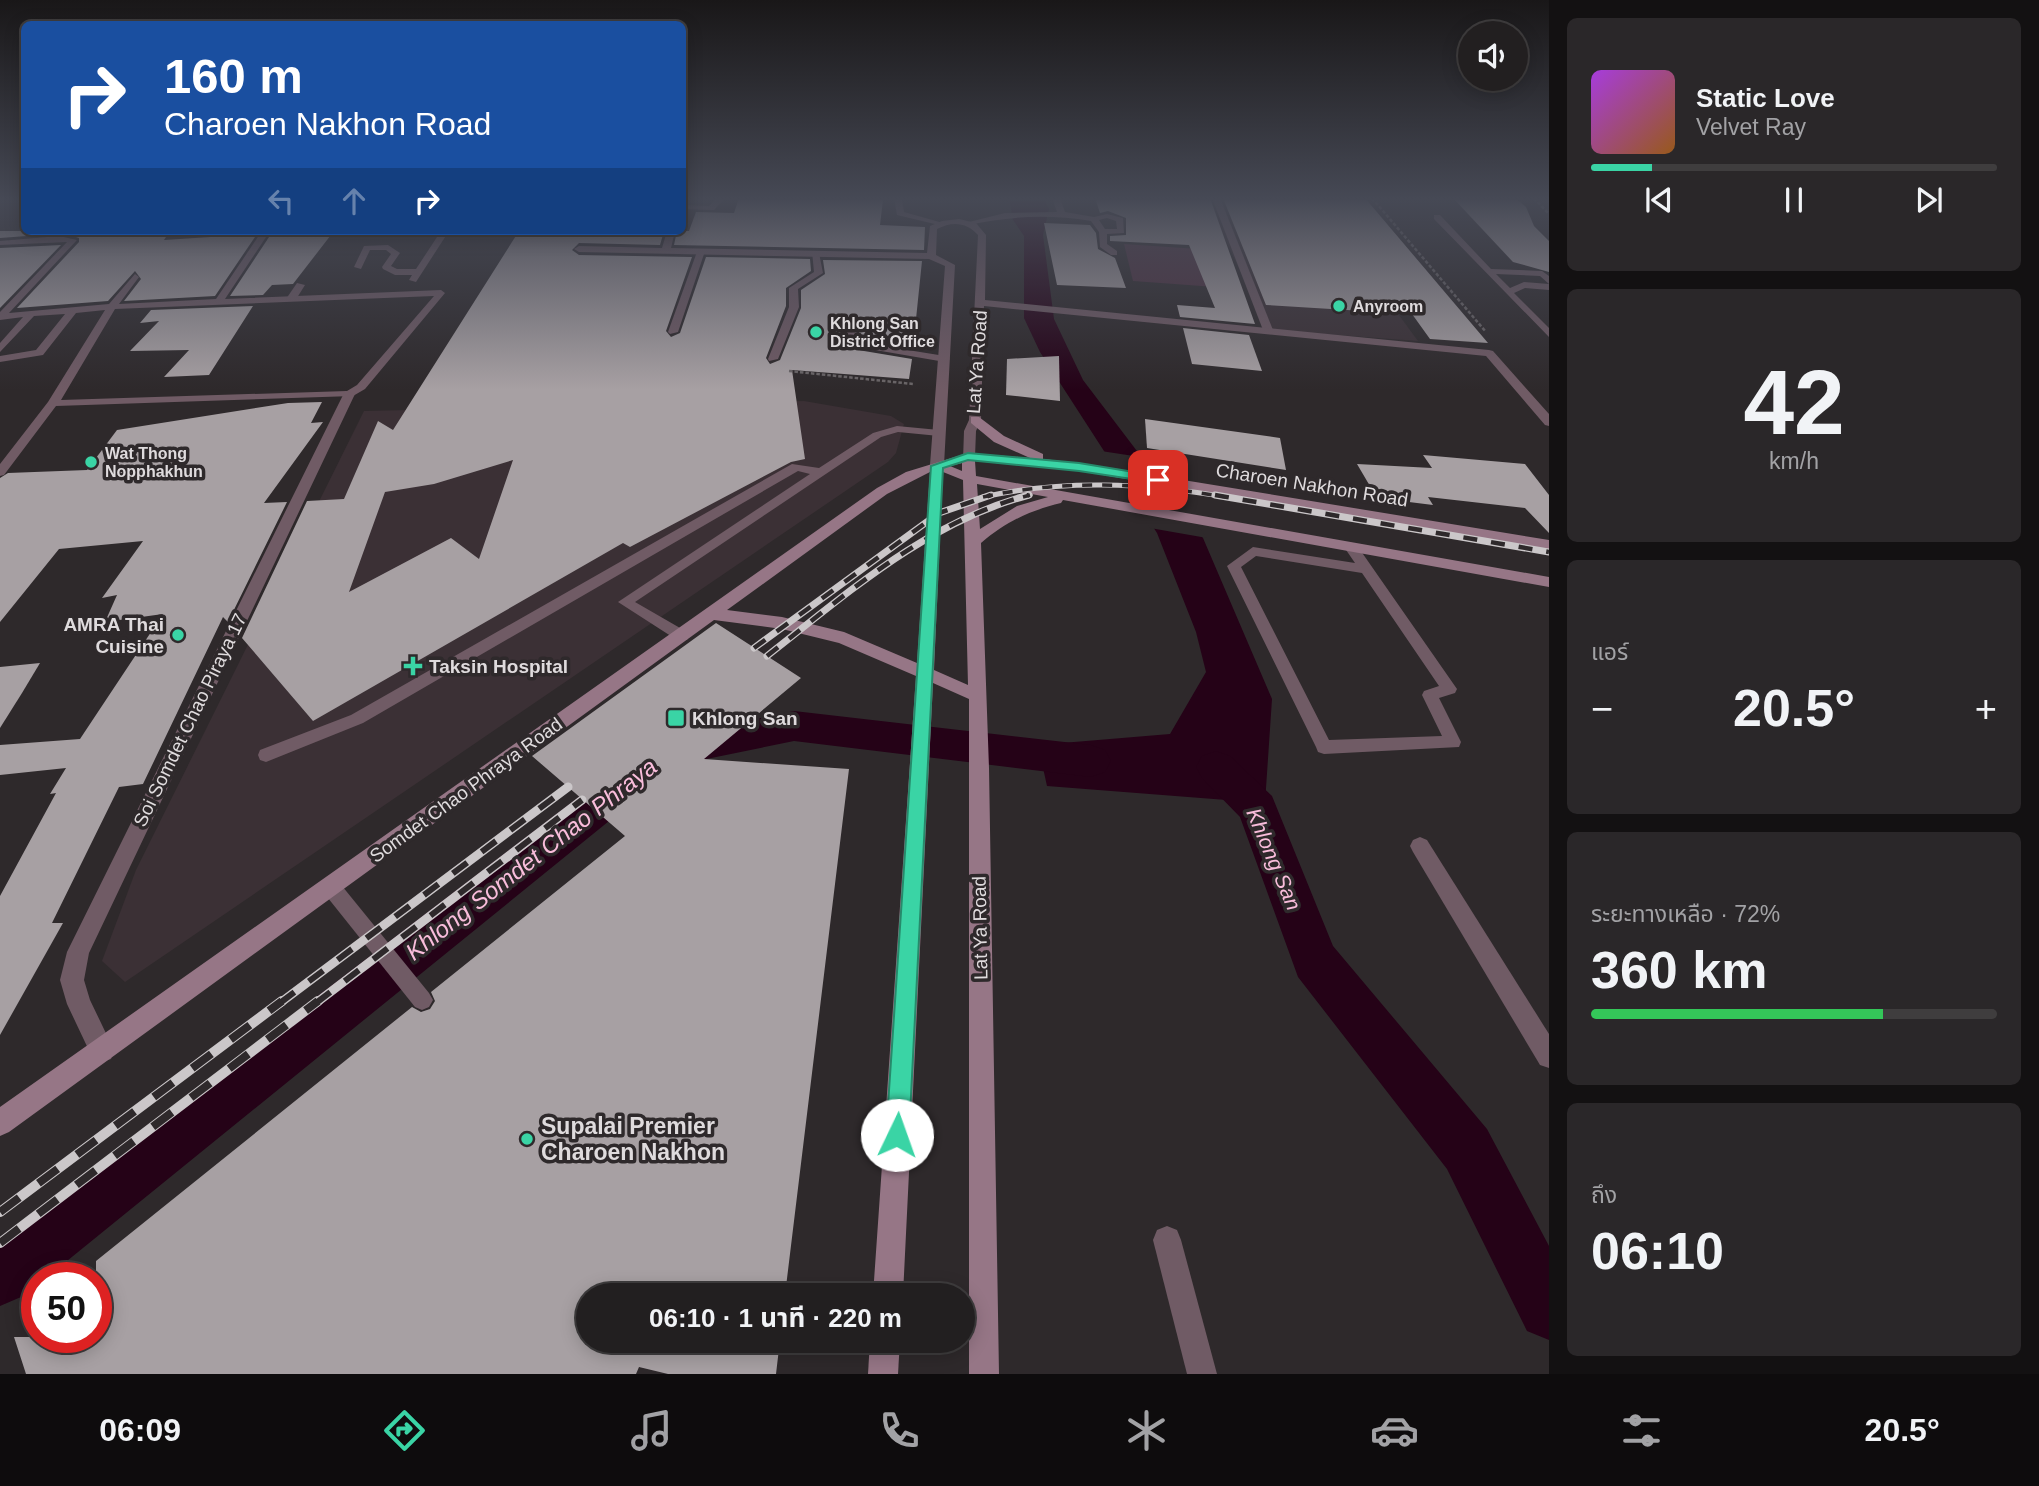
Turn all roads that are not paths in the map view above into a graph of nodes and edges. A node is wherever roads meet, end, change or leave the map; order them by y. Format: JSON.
{"nodes":[{"id":1,"x":52,"y":262,"type":"edge"},
{"id":2,"x":245,"y":262,"type":"edge"},
{"id":3,"x":360,"y":262,"type":"edge"},
{"id":4,"x":389,"y":262,"type":"edge"},
{"id":5,"x":424,"y":262,"type":"edge"},
{"id":6,"x":697,"y":262,"type":"edge"},
{"id":7,"x":817,"y":262,"type":"edge"},
{"id":8,"x":944,"y":262,"type":"edge"},
{"id":9,"x":982,"y":262,"type":"edge"},
{"id":10,"x":1241,"y":262,"type":"edge"},
{"id":11,"x":1480,"y":262,"type":"edge"},
{"id":12,"x":358,"y":267,"type":"dead end"},
{"id":13,"x":1488,"y":271,"type":"junction"},
{"id":14,"x":417,"y":272,"type":"junction"},
{"id":15,"x":135,"y":276,"type":"dead end"},
{"id":16,"x":1549,"y":281,"type":"edge"},
{"id":17,"x":300,"y":285,"type":"dead end"},
{"id":18,"x":1549,"y":287,"type":"edge"},
{"id":19,"x":1508,"y":292,"type":"junction"},
{"id":20,"x":405,"y":294,"type":"junction"},
{"id":21,"x":291,"y":299,"type":"junction"},
{"id":22,"x":219,"y":302,"type":"junction"},
{"id":23,"x":981,"y":303,"type":"junction"},
{"id":24,"x":112,"y":307,"type":"junction"},
{"id":25,"x":73,"y":310,"type":"junction"},
{"id":26,"x":32,"y":313,"type":"junction"},
{"id":27,"x":1,"y":316,"type":"edge"},
{"id":28,"x":852,"y":326,"type":"dead end"},
{"id":29,"x":1268,"y":330,"type":"junction"},
{"id":30,"x":673,"y":332,"type":"dead end"},
{"id":31,"x":1549,"y":334,"type":"edge"},
{"id":32,"x":0,"y":349,"type":"edge"},
{"id":33,"x":0,"y":359,"type":"edge"},
{"id":34,"x":773,"y":359,"type":"dead end"},
{"id":35,"x":945,"y":359,"type":"junction"},
{"id":36,"x":349,"y":394,"type":"junction"},
{"id":37,"x":53,"y":403,"type":"junction"},
{"id":38,"x":975,"y":420,"type":"junction"},
{"id":39,"x":1549,"y":422,"type":"edge"},
{"id":40,"x":939,"y":433,"type":"junction"},
{"id":41,"x":15,"y":452,"type":"junction"},
{"id":42,"x":0,"y":453,"type":"edge"},
{"id":43,"x":968,"y":457,"type":"junction"},
{"id":44,"x":1058,"y":464,"type":"junction"},
{"id":45,"x":937,"y":466,"type":"junction"},
{"id":46,"x":0,"y":472,"type":"edge"},
{"id":47,"x":820,"y":472,"type":"junction"},
{"id":48,"x":971,"y":479,"type":"junction"},
{"id":49,"x":1098,"y":502,"type":"junction"},
{"id":50,"x":974,"y":542,"type":"junction"},
{"id":51,"x":1549,"y":545,"type":"edge"},
{"id":52,"x":1351,"y":547,"type":"junction"},
{"id":53,"x":1366,"y":569,"type":"junction"},
{"id":54,"x":1549,"y":582,"type":"edge"},
{"id":55,"x":712,"y":614,"type":"junction"},
{"id":56,"x":682,"y":636,"type":"junction"},
{"id":57,"x":924,"y":672,"type":"junction"},
{"id":58,"x":976,"y":695,"type":"junction"},
{"id":59,"x":266,"y":755,"type":"dead end"},
{"id":60,"x":1420,"y":846,"type":"dead end"},
{"id":61,"x":331,"y":887,"type":"junction"},
{"id":62,"x":422,"y":1000,"type":"dead end"},
{"id":63,"x":102,"y":1050,"type":"junction"},
{"id":64,"x":1549,"y":1056,"type":"edge"},
{"id":65,"x":0,"y":1123,"type":"edge"},
{"id":66,"x":1167,"y":1240,"type":"dead end"},
{"id":67,"x":889,"y":1283,"type":"edge"},
{"id":68,"x":884,"y":1353,"type":"edge"},
{"id":69,"x":883,"y":1374,"type":"edge"},
{"id":70,"x":984,"y":1374,"type":"edge"},
{"id":71,"x":1202,"y":1374,"type":"edge"}],
"edges":[{"from":1,"to":27,"type":"lane"},
{"from":2,"to":22,"type":"lane"},
{"from":3,"to":12,"type":"lane"},
{"from":4,"to":14,"type":"lane"},
{"from":5,"to":14,"type":"lane"},
{"from":6,"to":30,"type":"lane"},
{"from":7,"to":34,"type":"lane"},
{"from":8,"to":35,"type":"street","name":"Lat Ya Road"},
{"from":9,"to":23,"type":"street","name":"Lat Ya Road"},
{"from":10,"to":29,"type":"lane"},
{"from":11,"to":13,"type":"lane"},
{"from":13,"to":16,"type":"lane"},
{"from":13,"to":19,"type":"lane"},
{"from":14,"to":20,"type":"lane"},
{"from":15,"to":24,"type":"lane"},
{"from":17,"to":21,"type":"street"},
{"from":18,"to":19,"type":"lane"},
{"from":19,"to":31,"type":"lane"},
{"from":20,"to":21,"type":"lane"},
{"from":20,"to":36,"type":"lane"},
{"from":21,"to":22,"type":"lane"},
{"from":22,"to":24,"type":"lane"},
{"from":23,"to":29,"type":"street"},
{"from":23,"to":38,"type":"street","name":"Lat Ya Road"},
{"from":24,"to":25,"type":"lane"},
{"from":24,"to":37,"type":"lane"},
{"from":25,"to":26,"type":"lane"},
{"from":25,"to":33,"type":"lane"},
{"from":26,"to":27,"type":"lane"},
{"from":26,"to":32,"type":"lane"},
{"from":28,"to":35,"type":"lane"},
{"from":29,"to":39,"type":"street"},
{"from":35,"to":40,"type":"street","name":"Lat Ya Road"},
{"from":36,"to":37,"type":"lane"},
{"from":36,"to":63,"type":"street","name":"Soi Somdet Chao Piraya 17"},
{"from":37,"to":41,"type":"lane"},
{"from":38,"to":43,"type":"street","name":"Lat Ya Road"},
{"from":38,"to":44,"type":"main road"},
{"from":40,"to":45,"type":"street","name":"Lat Ya Road"},
{"from":40,"to":47,"type":"lane"},
{"from":41,"to":42,"type":"lane"},
{"from":41,"to":46,"type":"lane"},
{"from":43,"to":44,"type":"main road","name":"Charoen Nakhon Road"},
{"from":43,"to":45,"type":"main road","name":"Charoen Nakhon Road"},
{"from":43,"to":48,"type":"main road","name":"Lat Ya Road"},
{"from":44,"to":51,"type":"main road","name":"Charoen Nakhon Road"},
{"from":45,"to":48,"type":"main road"},
{"from":45,"to":55,"type":"main road","name":"Somdet Chao Phraya Road"},
{"from":45,"to":57,"type":"main road","name":"Lat Ya Road"},
{"from":47,"to":56,"type":"lane"},
{"from":47,"to":59,"type":"lane"},
{"from":48,"to":49,"type":"main road"},
{"from":48,"to":50,"type":"main road","name":"Lat Ya Road"},
{"from":49,"to":50,"type":"main road"},
{"from":49,"to":52,"type":"main road"},
{"from":50,"to":58,"type":"main road","name":"Lat Ya Road"},
{"from":52,"to":53,"type":"lane"},
{"from":52,"to":54,"type":"main road"},
{"from":53,"to":53,"type":"lane"},
{"from":55,"to":56,"type":"main road","name":"Somdet Chao Phraya Road"},
{"from":55,"to":57,"type":"main road"},
{"from":56,"to":61,"type":"main road","name":"Somdet Chao Phraya Road"},
{"from":57,"to":58,"type":"main road"},
{"from":57,"to":67,"type":"main road","name":"Lat Ya Road"},
{"from":58,"to":70,"type":"main road","name":"Lat Ya Road"},
{"from":60,"to":64,"type":"street"},
{"from":61,"to":62,"type":"lane"},
{"from":61,"to":63,"type":"main road","name":"Somdet Chao Phraya Road"},
{"from":63,"to":65,"type":"main road","name":"Somdet Chao Phraya Road"},
{"from":66,"to":71,"type":"street"},
{"from":68,"to":69,"type":"main road"}]}
